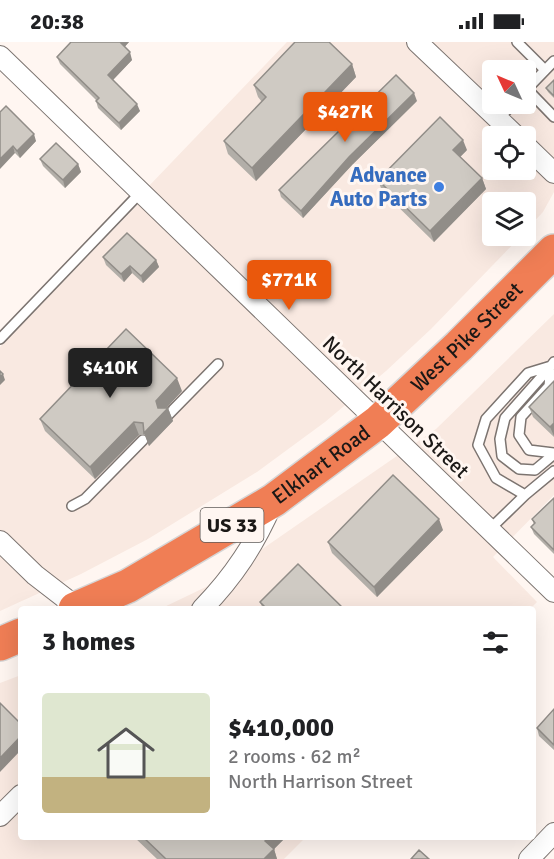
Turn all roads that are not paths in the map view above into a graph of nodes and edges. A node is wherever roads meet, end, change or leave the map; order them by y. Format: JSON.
{"nodes":[{"id":1,"x":12,"y":42,"type":"edge"},
{"id":2,"x":417,"y":42,"type":"edge"},
{"id":3,"x":517,"y":42,"type":"edge"},
{"id":4,"x":0,"y":55,"type":"edge"},
{"id":5,"x":554,"y":61,"type":"edge"},
{"id":6,"x":545,"y":70,"type":"junction"},
{"id":7,"x":536,"y":79,"type":"edge"},
{"id":8,"x":536,"y":100,"type":"edge"},
{"id":9,"x":503,"y":114,"type":"edge"},
{"id":10,"x":554,"y":117,"type":"edge"},
{"id":11,"x":498,"y":119,"type":"junction"},
{"id":12,"x":505,"y":126,"type":"edge"},
{"id":13,"x":536,"y":156,"type":"edge"},
{"id":14,"x":554,"y":173,"type":"edge"},
{"id":15,"x":141,"y":192,"type":"junction"},
{"id":16,"x":554,"y":251,"type":"edge"},
{"id":17,"x":0,"y":339,"type":"edge"},
{"id":18,"x":218,"y":364,"type":"dead end"},
{"id":19,"x":552,"y":364,"type":"edge"},
{"id":20,"x":167,"y":416,"type":"edge"},
{"id":21,"x":378,"y":422,"type":"junction"},
{"id":22,"x":143,"y":440,"type":"edge"},
{"id":23,"x":553,"y":454,"type":"edge"},
{"id":24,"x":554,"y":471,"type":"edge"},
{"id":25,"x":525,"y":495,"type":"junction"},
{"id":26,"x":274,"y":500,"type":"junction"},
{"id":27,"x":72,"y":506,"type":"dead end"},
{"id":28,"x":490,"y":530,"type":"junction"},
{"id":29,"x":0,"y":541,"type":"edge"},
{"id":30,"x":554,"y":592,"type":"edge"},
{"id":31,"x":73,"y":606,"type":"edge"},
{"id":32,"x":83,"y":606,"type":"edge"},
{"id":33,"x":205,"y":606,"type":"edge"},
{"id":34,"x":18,"y":636,"type":"edge"},
{"id":35,"x":0,"y":644,"type":"edge"},
{"id":36,"x":18,"y":798,"type":"edge"},
{"id":37,"x":0,"y":816,"type":"edge"},
{"id":38,"x":554,"y":833,"type":"edge"},
{"id":39,"x":529,"y":859,"type":"edge"}],
"edges":[{"from":1,"to":4,"type":"street"},
{"from":2,"to":11,"type":"street"},
{"from":3,"to":6,"type":"lane"},
{"from":4,"to":15,"type":"street","name":"North Harrison Street"},
{"from":5,"to":6,"type":"lane"},
{"from":6,"to":7,"type":"lane"},
{"from":8,"to":10,"type":"lane"},
{"from":9,"to":11,"type":"lane"},
{"from":11,"to":12,"type":"street"},
{"from":13,"to":14,"type":"street"},
{"from":15,"to":17,"type":"lane"},
{"from":15,"to":21,"type":"street","name":"North Harrison Street"},
{"from":16,"to":21,"type":"highway","name":"West Pike Street","number":"US 33"},
{"from":18,"to":20,"type":"lane"},
{"from":19,"to":23,"type":"lane"},
{"from":19,"to":23,"type":"lane"},
{"from":19,"to":25,"type":"lane"},
{"from":21,"to":26,"type":"highway","name":"Elkhart Road","number":"US 33"},
{"from":21,"to":28,"type":"street","name":"North Harrison Street"},
{"from":22,"to":27,"type":"lane"},
{"from":24,"to":25,"type":"lane"},
{"from":25,"to":28,"type":"lane"},
{"from":26,"to":32,"type":"highway","name":"Elkhart Road","number":"US 33"},
{"from":26,"to":33,"type":"street"},
{"from":28,"to":30,"type":"street","name":"North Harrison Street"},
{"from":29,"to":31,"type":"street"},
{"from":34,"to":35,"type":"highway"},
{"from":36,"to":37,"type":"street"},
{"from":38,"to":39,"type":"street"}]}
